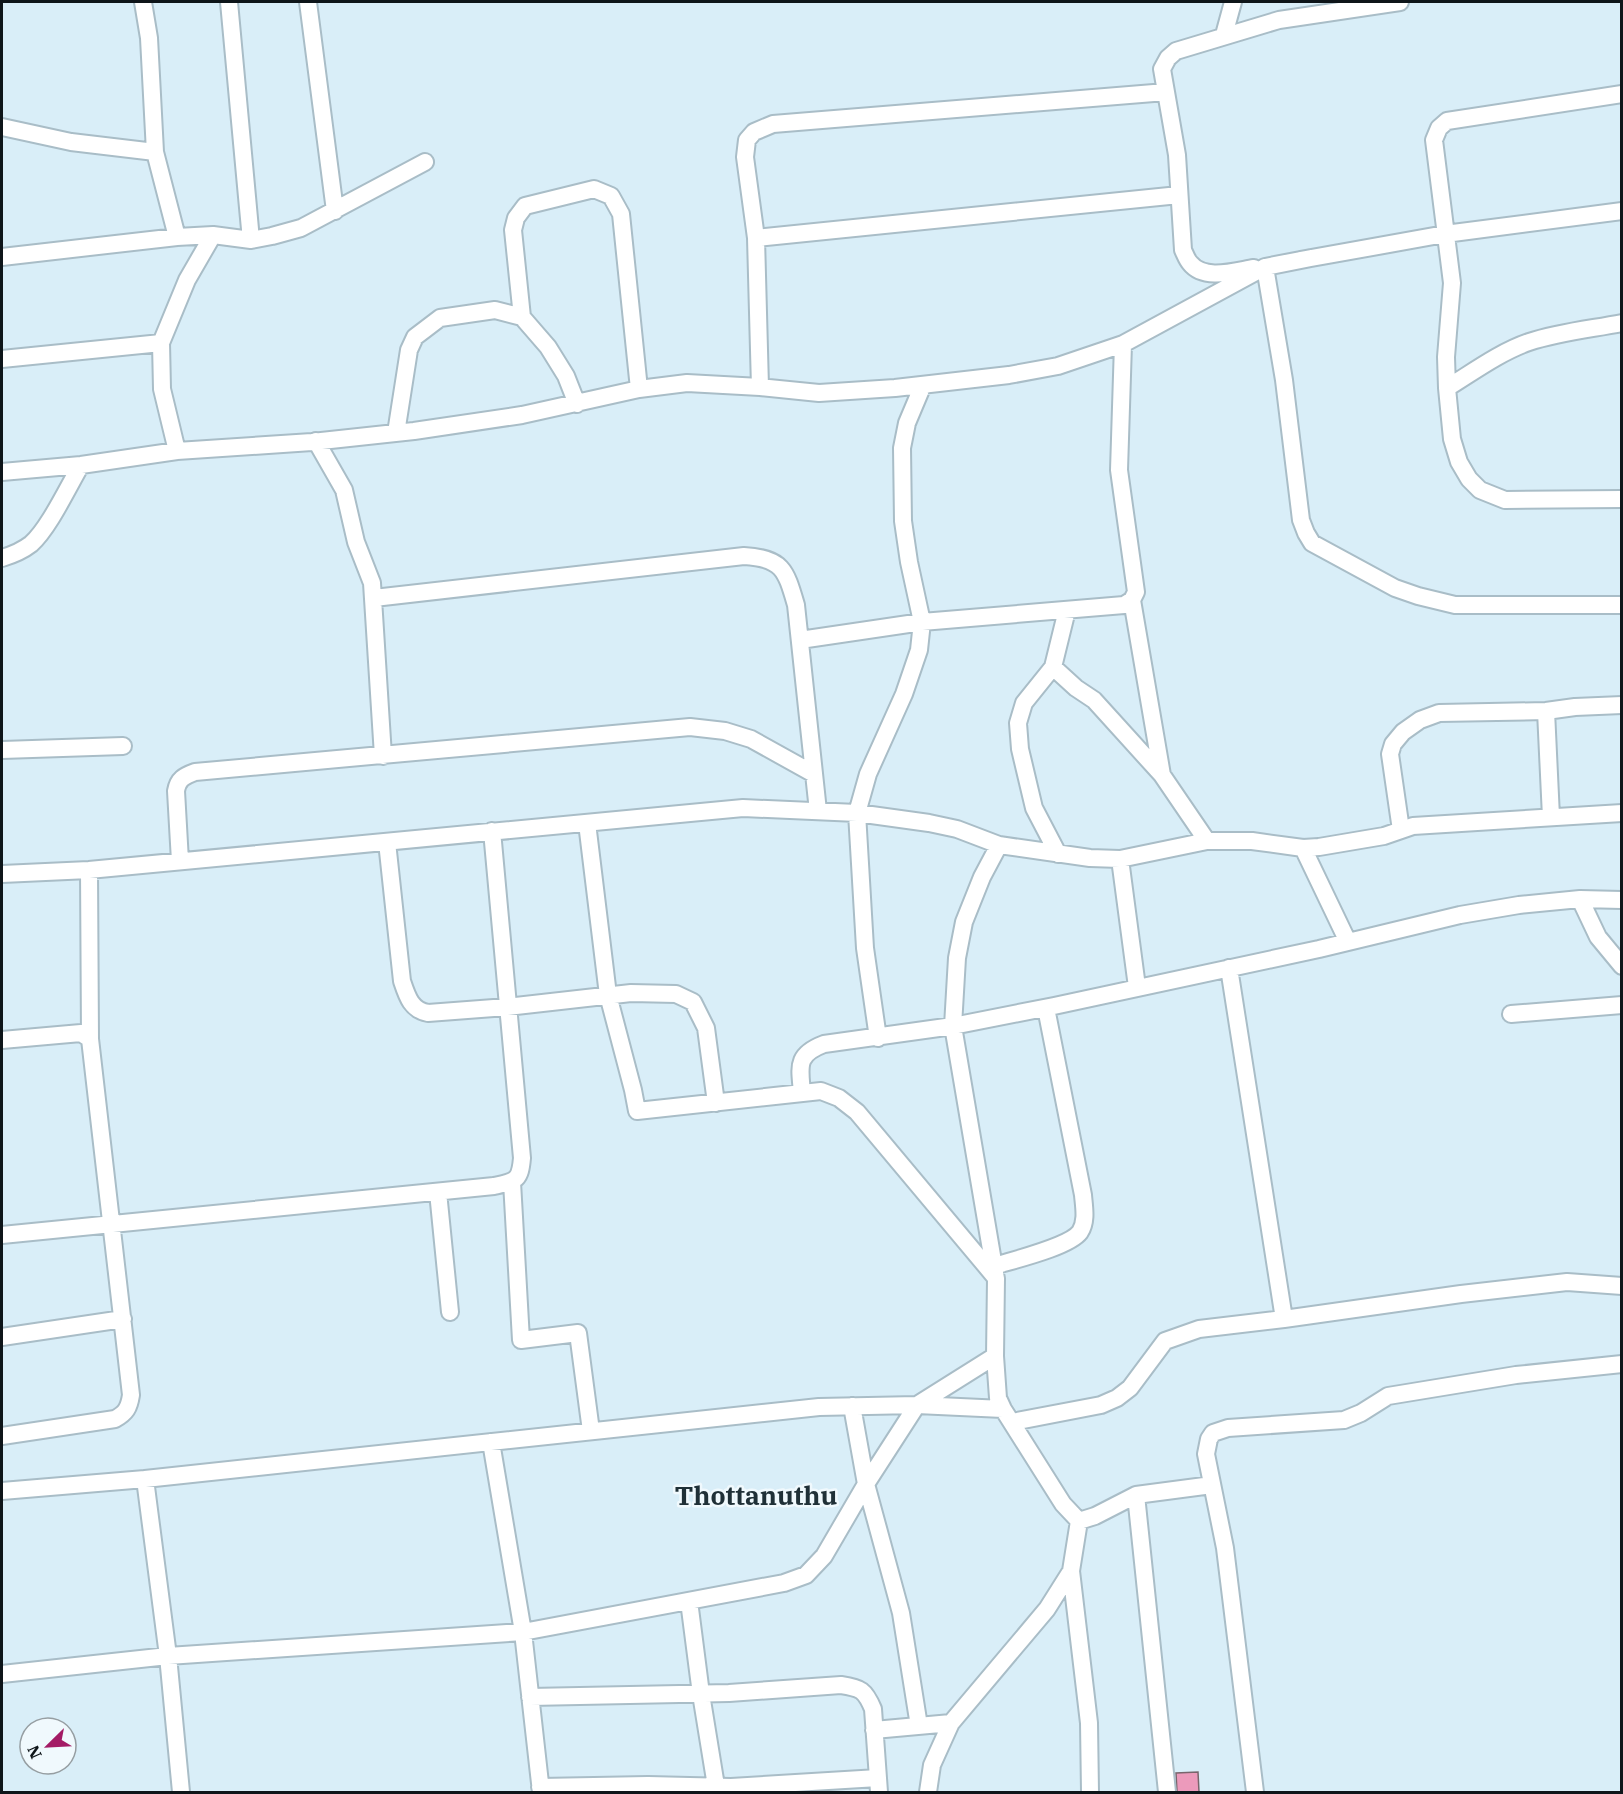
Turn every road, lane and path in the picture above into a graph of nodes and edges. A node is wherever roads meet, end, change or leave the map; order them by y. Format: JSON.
{"nodes":[{"id":1,"x":143,"y":2,"type":"edge"},
{"id":2,"x":229,"y":2,"type":"edge"},
{"id":3,"x":308,"y":2,"type":"edge"},
{"id":4,"x":1233,"y":2,"type":"edge"},
{"id":5,"x":1400,"y":2,"type":"edge"},
{"id":6,"x":1224,"y":35,"type":"junction"},
{"id":7,"x":1166,"y":92,"type":"junction"},
{"id":8,"x":1622,"y":94,"type":"edge"},
{"id":9,"x":2,"y":127,"type":"edge"},
{"id":10,"x":155,"y":152,"type":"junction"},
{"id":11,"x":425,"y":162,"type":"dead end"},
{"id":12,"x":1179,"y":195,"type":"junction"},
{"id":13,"x":335,"y":211,"type":"junction"},
{"id":14,"x":1622,"y":211,"type":"edge"},
{"id":15,"x":1445,"y":234,"type":"junction"},
{"id":16,"x":213,"y":235,"type":"junction"},
{"id":17,"x":177,"y":237,"type":"junction"},
{"id":18,"x":756,"y":237,"type":"junction"},
{"id":19,"x":251,"y":240,"type":"junction"},
{"id":20,"x":2,"y":257,"type":"edge"},
{"id":21,"x":1311,"y":258,"type":"junction"},
{"id":22,"x":1265,"y":267,"type":"junction"},
{"id":23,"x":522,"y":317,"type":"junction"},
{"id":24,"x":1622,"y":323,"type":"edge"},
{"id":25,"x":161,"y":343,"type":"junction"},
{"id":26,"x":1123,"y":344,"type":"junction"},
{"id":27,"x":2,"y":359,"type":"edge"},
{"id":28,"x":923,"y":385,"type":"junction"},
{"id":29,"x":760,"y":387,"type":"junction"},
{"id":30,"x":1447,"y":388,"type":"junction"},
{"id":31,"x":639,"y":389,"type":"junction"},
{"id":32,"x":577,"y":404,"type":"junction"},
{"id":33,"x":396,"y":433,"type":"junction"},
{"id":34,"x":316,"y":441,"type":"junction"},
{"id":35,"x":177,"y":451,"type":"junction"},
{"id":36,"x":81,"y":465,"type":"junction"},
{"id":37,"x":2,"y":472,"type":"edge"},
{"id":38,"x":1622,"y":499,"type":"edge"},
{"id":39,"x":2,"y":558,"type":"edge"},
{"id":40,"x":374,"y":597,"type":"junction"},
{"id":41,"x":1132,"y":600,"type":"junction"},
{"id":42,"x":1622,"y":605,"type":"edge"},
{"id":43,"x":1067,"y":610,"type":"junction"},
{"id":44,"x":922,"y":622,"type":"junction"},
{"id":45,"x":800,"y":640,"type":"junction"},
{"id":46,"x":1053,"y":667,"type":"junction"},
{"id":47,"x":1622,"y":705,"type":"edge"},
{"id":48,"x":1546,"y":711,"type":"junction"},
{"id":49,"x":123,"y":746,"type":"dead end"},
{"id":50,"x":2,"y":750,"type":"edge"},
{"id":51,"x":383,"y":756,"type":"junction"},
{"id":52,"x":814,"y":774,"type":"junction"},
{"id":53,"x":1162,"y":775,"type":"junction"},
{"id":54,"x":818,"y":811,"type":"junction"},
{"id":55,"x":857,"y":813,"type":"junction"},
{"id":56,"x":1622,"y":813,"type":"edge"},
{"id":57,"x":1551,"y":818,"type":"junction"},
{"id":58,"x":587,"y":823,"type":"junction"},
{"id":59,"x":1401,"y":830,"type":"junction"},
{"id":60,"x":492,"y":831,"type":"junction"},
{"id":61,"x":1207,"y":841,"type":"junction"},
{"id":62,"x":387,"y":842,"type":"junction"},
{"id":63,"x":999,"y":845,"type":"junction"},
{"id":64,"x":1303,"y":848,"type":"junction"},
{"id":65,"x":1058,"y":854,"type":"junction"},
{"id":66,"x":1120,"y":859,"type":"junction"},
{"id":67,"x":180,"y":861,"type":"junction"},
{"id":68,"x":89,"y":870,"type":"junction"},
{"id":69,"x":2,"y":874,"type":"edge"},
{"id":70,"x":1620,"y":897,"type":"edge"},
{"id":71,"x":1580,"y":899,"type":"junction"},
{"id":72,"x":1348,"y":942,"type":"junction"},
{"id":73,"x":1622,"y":966,"type":"edge"},
{"id":74,"x":1229,"y":968,"type":"junction"},
{"id":75,"x":1137,"y":987,"type":"junction"},
{"id":76,"x":608,"y":995,"type":"junction"},
{"id":77,"x":1622,"y":1005,"type":"edge"},
{"id":78,"x":507,"y":1007,"type":"junction"},
{"id":79,"x":1046,"y":1008,"type":"junction"},
{"id":80,"x":1511,"y":1014,"type":"dead end"},
{"id":81,"x":953,"y":1026,"type":"junction"},
{"id":82,"x":878,"y":1038,"type":"junction"},
{"id":83,"x":90,"y":1039,"type":"junction"},
{"id":84,"x":2,"y":1040,"type":"edge"},
{"id":85,"x":802,"y":1093,"type":"junction"},
{"id":86,"x":716,"y":1102,"type":"junction"},
{"id":87,"x":512,"y":1182,"type":"junction"},
{"id":88,"x":438,"y":1192,"type":"junction"},
{"id":89,"x":113,"y":1225,"type":"junction"},
{"id":90,"x":2,"y":1235,"type":"edge"},
{"id":91,"x":995,"y":1272,"type":"junction"},
{"id":92,"x":1622,"y":1286,"type":"edge"},
{"id":93,"x":450,"y":1312,"type":"dead end"},
{"id":94,"x":123,"y":1319,"type":"junction"},
{"id":95,"x":1284,"y":1319,"type":"junction"},
{"id":96,"x":2,"y":1337,"type":"edge"},
{"id":97,"x":995,"y":1356,"type":"junction"},
{"id":98,"x":1622,"y":1364,"type":"edge"},
{"id":99,"x":917,"y":1405,"type":"junction"},
{"id":100,"x":852,"y":1406,"type":"junction"},
{"id":101,"x":1008,"y":1415,"type":"junction"},
{"id":102,"x":591,"y":1431,"type":"junction"},
{"id":103,"x":2,"y":1436,"type":"edge"},
{"id":104,"x":491,"y":1442,"type":"junction"},
{"id":105,"x":145,"y":1479,"type":"junction"},
{"id":106,"x":866,"y":1484,"type":"junction"},
{"id":107,"x":1212,"y":1485,"type":"junction"},
{"id":108,"x":2,"y":1491,"type":"edge"},
{"id":109,"x":1136,"y":1496,"type":"junction"},
{"id":110,"x":1079,"y":1521,"type":"junction"},
{"id":111,"x":1071,"y":1571,"type":"junction"},
{"id":112,"x":689,"y":1601,"type":"junction"},
{"id":113,"x":523,"y":1632,"type":"junction"},
{"id":114,"x":168,"y":1656,"type":"junction"},
{"id":115,"x":2,"y":1674,"type":"edge"},
{"id":116,"x":701,"y":1694,"type":"junction"},
{"id":117,"x":530,"y":1697,"type":"junction"},
{"id":118,"x":951,"y":1723,"type":"junction"},
{"id":119,"x":919,"y":1726,"type":"junction"},
{"id":120,"x":873,"y":1730,"type":"junction"},
{"id":121,"x":878,"y":1785,"type":"edge"},
{"id":122,"x":716,"y":1786,"type":"junction"},
{"id":123,"x":540,"y":1790,"type":"edge"},
{"id":124,"x":181,"y":1792,"type":"edge"},
{"id":125,"x":928,"y":1792,"type":"edge"},
{"id":126,"x":1090,"y":1792,"type":"edge"},
{"id":127,"x":1167,"y":1792,"type":"edge"},
{"id":128,"x":1255,"y":1792,"type":"edge"}],
"edges":[{"from":1,"to":10,"type":"street"},
{"from":2,"to":19,"type":"street"},
{"from":3,"to":13,"type":"street"},
{"from":4,"to":6,"type":"street"},
{"from":5,"to":6,"type":"street"},
{"from":6,"to":7,"type":"street"},
{"from":7,"to":12,"type":"street"},
{"from":7,"to":18,"type":"street"},
{"from":8,"to":15,"type":"street"},
{"from":9,"to":10,"type":"street"},
{"from":10,"to":17,"type":"street"},
{"from":11,"to":13,"type":"street"},
{"from":12,"to":18,"type":"street"},
{"from":12,"to":21,"type":"street"},
{"from":13,"to":19,"type":"street"},
{"from":14,"to":15,"type":"street"},
{"from":15,"to":21,"type":"street"},
{"from":15,"to":30,"type":"street"},
{"from":16,"to":17,"type":"street"},
{"from":16,"to":19,"type":"street"},
{"from":16,"to":25,"type":"street"},
{"from":17,"to":20,"type":"street"},
{"from":18,"to":29,"type":"street"},
{"from":21,"to":22,"type":"street"},
{"from":22,"to":26,"type":"street"},
{"from":22,"to":42,"type":"street"},
{"from":23,"to":31,"type":"street"},
{"from":23,"to":32,"type":"street"},
{"from":23,"to":33,"type":"street"},
{"from":24,"to":30,"type":"street"},
{"from":25,"to":27,"type":"street"},
{"from":25,"to":35,"type":"street"},
{"from":26,"to":28,"type":"street"},
{"from":26,"to":41,"type":"street"},
{"from":28,"to":29,"type":"street"},
{"from":28,"to":44,"type":"street"},
{"from":29,"to":31,"type":"street"},
{"from":30,"to":38,"type":"street"},
{"from":31,"to":32,"type":"street"},
{"from":32,"to":33,"type":"street"},
{"from":33,"to":34,"type":"street"},
{"from":34,"to":35,"type":"street"},
{"from":34,"to":40,"type":"street"},
{"from":35,"to":36,"type":"street"},
{"from":36,"to":37,"type":"street"},
{"from":36,"to":39,"type":"street"},
{"from":40,"to":45,"type":"street"},
{"from":40,"to":51,"type":"street"},
{"from":41,"to":43,"type":"street"},
{"from":41,"to":53,"type":"street"},
{"from":43,"to":44,"type":"street"},
{"from":43,"to":46,"type":"street"},
{"from":44,"to":45,"type":"street"},
{"from":44,"to":55,"type":"street"},
{"from":45,"to":52,"type":"street"},
{"from":46,"to":53,"type":"street"},
{"from":46,"to":65,"type":"street"},
{"from":47,"to":48,"type":"street"},
{"from":48,"to":57,"type":"street"},
{"from":48,"to":59,"type":"street"},
{"from":49,"to":50,"type":"street"},
{"from":51,"to":52,"type":"street"},
{"from":51,"to":67,"type":"street"},
{"from":52,"to":54,"type":"street"},
{"from":53,"to":61,"type":"street"},
{"from":54,"to":55,"type":"street"},
{"from":54,"to":58,"type":"street"},
{"from":55,"to":63,"type":"street"},
{"from":55,"to":82,"type":"street"},
{"from":56,"to":57,"type":"street"},
{"from":57,"to":59,"type":"street"},
{"from":58,"to":60,"type":"street"},
{"from":58,"to":76,"type":"street"},
{"from":59,"to":64,"type":"street"},
{"from":60,"to":62,"type":"street"},
{"from":60,"to":78,"type":"street"},
{"from":61,"to":64,"type":"street"},
{"from":61,"to":66,"type":"street"},
{"from":62,"to":67,"type":"street"},
{"from":62,"to":78,"type":"street"},
{"from":63,"to":65,"type":"street"},
{"from":63,"to":81,"type":"street"},
{"from":64,"to":72,"type":"street"},
{"from":65,"to":66,"type":"street"},
{"from":66,"to":75,"type":"street"},
{"from":67,"to":68,"type":"street"},
{"from":68,"to":69,"type":"street"},
{"from":68,"to":83,"type":"street"},
{"from":70,"to":71,"type":"street"},
{"from":71,"to":72,"type":"street"},
{"from":71,"to":73,"type":"street"},
{"from":72,"to":74,"type":"street"},
{"from":74,"to":75,"type":"street"},
{"from":74,"to":95,"type":"street"},
{"from":75,"to":79,"type":"street"},
{"from":76,"to":78,"type":"street"},
{"from":76,"to":86,"type":"street"},
{"from":76,"to":86,"type":"street"},
{"from":77,"to":80,"type":"street"},
{"from":78,"to":87,"type":"street"},
{"from":79,"to":81,"type":"street"},
{"from":79,"to":91,"type":"street"},
{"from":81,"to":82,"type":"street"},
{"from":81,"to":91,"type":"street"},
{"from":82,"to":85,"type":"street"},
{"from":83,"to":84,"type":"street"},
{"from":83,"to":89,"type":"street"},
{"from":85,"to":86,"type":"street"},
{"from":85,"to":91,"type":"street"},
{"from":87,"to":88,"type":"street"},
{"from":87,"to":102,"type":"street"},
{"from":88,"to":89,"type":"street"},
{"from":88,"to":93,"type":"street"},
{"from":89,"to":90,"type":"street"},
{"from":89,"to":94,"type":"street"},
{"from":91,"to":97,"type":"street"},
{"from":92,"to":95,"type":"street"},
{"from":94,"to":96,"type":"street"},
{"from":94,"to":103,"type":"street"},
{"from":95,"to":101,"type":"street"},
{"from":97,"to":99,"type":"street"},
{"from":97,"to":101,"type":"street"},
{"from":98,"to":107,"type":"street"},
{"from":99,"to":100,"type":"street"},
{"from":99,"to":101,"type":"street"},
{"from":99,"to":106,"type":"street"},
{"from":100,"to":102,"type":"street"},
{"from":100,"to":106,"type":"street"},
{"from":101,"to":110,"type":"street"},
{"from":102,"to":104,"type":"street"},
{"from":104,"to":105,"type":"street"},
{"from":104,"to":113,"type":"street"},
{"from":105,"to":108,"type":"street"},
{"from":105,"to":114,"type":"street"},
{"from":106,"to":112,"type":"street"},
{"from":106,"to":119,"type":"street"},
{"from":107,"to":109,"type":"street"},
{"from":107,"to":128,"type":"street"},
{"from":109,"to":110,"type":"street"},
{"from":109,"to":127,"type":"street"},
{"from":110,"to":111,"type":"street"},
{"from":111,"to":118,"type":"street"},
{"from":111,"to":126,"type":"street"},
{"from":112,"to":113,"type":"street"},
{"from":112,"to":116,"type":"street"},
{"from":113,"to":114,"type":"street"},
{"from":113,"to":117,"type":"street"},
{"from":114,"to":115,"type":"street"},
{"from":114,"to":124,"type":"street"},
{"from":116,"to":117,"type":"street"},
{"from":116,"to":120,"type":"street"},
{"from":116,"to":122,"type":"street"},
{"from":117,"to":123,"type":"street"},
{"from":118,"to":119,"type":"street"},
{"from":118,"to":125,"type":"street"},
{"from":119,"to":120,"type":"street"},
{"from":120,"to":121,"type":"street"},
{"from":121,"to":122,"type":"street"},
{"from":122,"to":123,"type":"street"}]}
